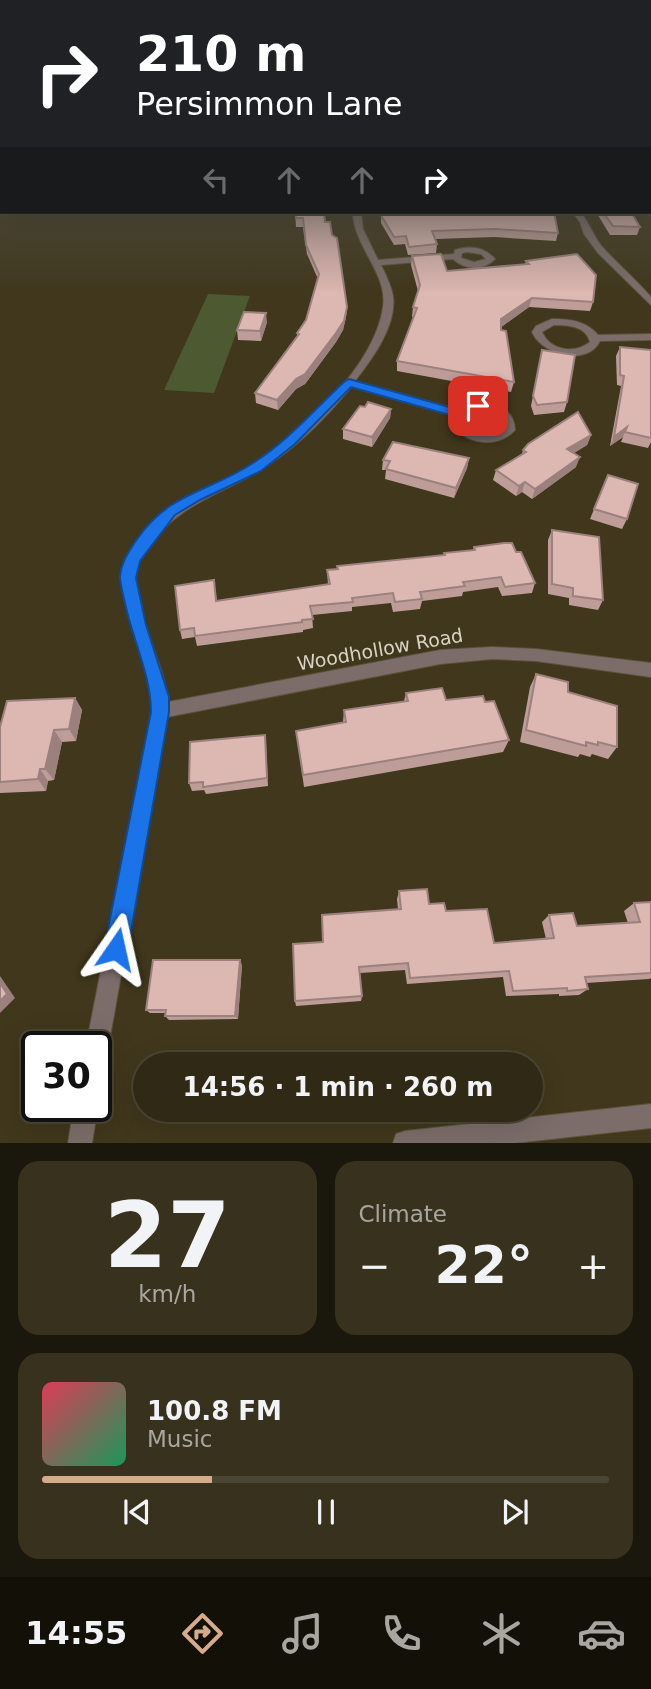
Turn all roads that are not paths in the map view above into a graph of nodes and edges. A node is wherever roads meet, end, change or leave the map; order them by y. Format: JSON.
{"nodes":[{"id":1,"x":358,"y":214,"type":"edge"},
{"id":2,"x":578,"y":214,"type":"edge"},
{"id":3,"x":455,"y":257,"type":"dead end"},
{"id":4,"x":378,"y":263,"type":"junction"},
{"id":5,"x":651,"y":302,"type":"edge"},
{"id":6,"x":651,"y":337,"type":"edge"},
{"id":7,"x":595,"y":338,"type":"junction"},
{"id":8,"x":349,"y":383,"type":"junction"},
{"id":9,"x":457,"y":413,"type":"dead end"},
{"id":10,"x":651,"y":670,"type":"edge"},
{"id":11,"x":160,"y":712,"type":"junction"},
{"id":12,"x":100,"y":1031,"type":"edge"},
{"id":13,"x":651,"y":1116,"type":"edge"},
{"id":14,"x":83,"y":1122,"type":"edge"},
{"id":15,"x":80,"y":1143,"type":"edge"},
{"id":16,"x":405,"y":1143,"type":"edge"}],
"edges":[{"from":1,"to":4,"type":"street"},
{"from":2,"to":5,"type":"street"},
{"from":3,"to":4,"type":"street"},
{"from":4,"to":8,"type":"street"},
{"from":6,"to":7,"type":"street"},
{"from":7,"to":7,"type":"street"},
{"from":8,"to":9,"type":"street"},
{"from":8,"to":11,"type":"street"},
{"from":10,"to":11,"type":"street","name":"Woodhollow Road"},
{"from":11,"to":12,"type":"street"},
{"from":13,"to":16,"type":"street"},
{"from":14,"to":15,"type":"street"}]}
